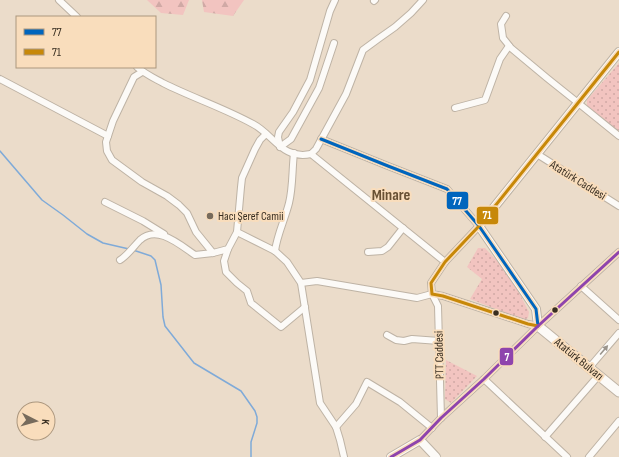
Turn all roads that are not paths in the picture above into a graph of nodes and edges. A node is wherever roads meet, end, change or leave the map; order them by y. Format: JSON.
{"nodes":[{"id":1,"x":59,"y":0,"type":"edge"},
{"id":2,"x":335,"y":0,"type":"edge"},
{"id":3,"x":423,"y":0,"type":"edge"},
{"id":4,"x":76,"y":16,"type":"edge"},
{"id":5,"x":506,"y":16,"type":"dead end"},
{"id":6,"x":334,"y":43,"type":"dead end"},
{"id":7,"x":509,"y":46,"type":"junction"},
{"id":8,"x":619,"y":52,"type":"edge"},
{"id":9,"x":138,"y":68,"type":"edge"},
{"id":10,"x":142,"y":72,"type":"junction"},
{"id":11,"x":0,"y":79,"type":"edge"},
{"id":12,"x":578,"y":103,"type":"junction"},
{"id":13,"x":455,"y":108,"type":"dead end"},
{"id":14,"x":266,"y":134,"type":"junction"},
{"id":15,"x":108,"y":136,"type":"junction"},
{"id":16,"x":619,"y":136,"type":"edge"},
{"id":17,"x":321,"y":139,"type":"junction"},
{"id":18,"x":280,"y":147,"type":"junction"},
{"id":19,"x":294,"y":153,"type":"junction"},
{"id":20,"x":311,"y":154,"type":"junction"},
{"id":21,"x":538,"y":154,"type":"junction"},
{"id":22,"x":105,"y":202,"type":"dead end"},
{"id":23,"x":619,"y":206,"type":"edge"},
{"id":24,"x":479,"y":226,"type":"junction"},
{"id":25,"x":403,"y":228,"type":"junction"},
{"id":26,"x":237,"y":232,"type":"junction"},
{"id":27,"x":174,"y":241,"type":"junction"},
{"id":28,"x":228,"y":249,"type":"junction"},
{"id":29,"x":275,"y":251,"type":"junction"},
{"id":30,"x":368,"y":252,"type":"dead end"},
{"id":31,"x":619,"y":252,"type":"edge"},
{"id":32,"x":213,"y":253,"type":"junction"},
{"id":33,"x":122,"y":259,"type":"dead end"},
{"id":34,"x":445,"y":262,"type":"junction"},
{"id":35,"x":301,"y":283,"type":"junction"},
{"id":36,"x":582,"y":286,"type":"junction"},
{"id":37,"x":432,"y":294,"type":"junction"},
{"id":38,"x":305,"y":307,"type":"junction"},
{"id":39,"x":619,"y":320,"type":"edge"},
{"id":40,"x":538,"y":326,"type":"junction"},
{"id":41,"x":619,"y":333,"type":"edge"},
{"id":42,"x":387,"y":335,"type":"dead end"},
{"id":43,"x":439,"y":341,"type":"junction"},
{"id":44,"x":590,"y":368,"type":"junction"},
{"id":45,"x":599,"y":375,"type":"junction"},
{"id":46,"x":484,"y":379,"type":"junction"},
{"id":47,"x":619,"y":392,"type":"edge"},
{"id":48,"x":441,"y":418,"type":"junction"},
{"id":49,"x":619,"y":421,"type":"edge"},
{"id":50,"x":336,"y":427,"type":"junction"},
{"id":51,"x":432,"y":428,"type":"junction"},
{"id":52,"x":545,"y":437,"type":"junction"},
{"id":53,"x":420,"y":440,"type":"junction"},
{"id":54,"x":401,"y":455,"type":"edge"},
{"id":55,"x":344,"y":457,"type":"edge"},
{"id":56,"x":391,"y":457,"type":"edge"},
{"id":57,"x":436,"y":457,"type":"edge"},
{"id":58,"x":567,"y":457,"type":"edge"},
{"id":59,"x":589,"y":457,"type":"edge"}],
"edges":[{"from":1,"to":4,"type":"street"},
{"from":2,"to":18,"type":"street"},
{"from":3,"to":17,"type":"street"},
{"from":5,"to":7,"type":"street"},
{"from":6,"to":18,"type":"street"},
{"from":7,"to":12,"type":"street"},
{"from":7,"to":13,"type":"street"},
{"from":8,"to":12,"type":"street"},
{"from":9,"to":10,"type":"street"},
{"from":10,"to":14,"type":"street"},
{"from":10,"to":15,"type":"street"},
{"from":11,"to":15,"type":"street"},
{"from":12,"to":16,"type":"street"},
{"from":12,"to":21,"type":"street"},
{"from":14,"to":18,"type":"street"},
{"from":14,"to":26,"type":"street"},
{"from":15,"to":32,"type":"street"},
{"from":17,"to":20,"type":"street"},
{"from":17,"to":24,"type":"street"},
{"from":18,"to":19,"type":"street"},
{"from":19,"to":20,"type":"street"},
{"from":19,"to":29,"type":"street"},
{"from":20,"to":25,"type":"street"},
{"from":21,"to":23,"type":"street","name":"Atatürk Caddesi"},
{"from":21,"to":24,"type":"street"},
{"from":22,"to":27,"type":"street"},
{"from":24,"to":34,"type":"street"},
{"from":24,"to":40,"type":"street"},
{"from":25,"to":30,"type":"street"},
{"from":25,"to":34,"type":"street"},
{"from":26,"to":28,"type":"street"},
{"from":26,"to":29,"type":"street"},
{"from":27,"to":32,"type":"street"},
{"from":27,"to":33,"type":"street"},
{"from":28,"to":32,"type":"street"},
{"from":28,"to":38,"type":"street"},
{"from":29,"to":35,"type":"street"},
{"from":31,"to":36,"type":"street"},
{"from":34,"to":37,"type":"street"},
{"from":35,"to":37,"type":"street"},
{"from":35,"to":38,"type":"street"},
{"from":36,"to":39,"type":"street"},
{"from":36,"to":40,"type":"street"},
{"from":37,"to":40,"type":"street"},
{"from":37,"to":43,"type":"street","name":"PTT Caddesi"},
{"from":38,"to":50,"type":"street"},
{"from":40,"to":44,"type":"main road","name":"Atatürk Bulvarı"},
{"from":40,"to":46,"type":"street"},
{"from":44,"to":41,"type":"street","one_way":true},
{"from":42,"to":43,"type":"street"},
{"from":43,"to":48,"type":"street","name":"PTT Caddesi"},
{"from":44,"to":45,"type":"main road","name":"Atatürk Bulvarı"},
{"from":45,"to":47,"type":"main road","name":"Atatürk Bulvarı"},
{"from":45,"to":52,"type":"street"},
{"from":46,"to":48,"type":"street"},
{"from":46,"to":52,"type":"street"},
{"from":48,"to":51,"type":"street"},
{"from":49,"to":59,"type":"street"},
{"from":50,"to":51,"type":"street"},
{"from":50,"to":55,"type":"street"},
{"from":51,"to":53,"type":"street"},
{"from":52,"to":58,"type":"street"},
{"from":53,"to":54,"type":"street"},
{"from":53,"to":57,"type":"street"},
{"from":54,"to":56,"type":"street"}]}
